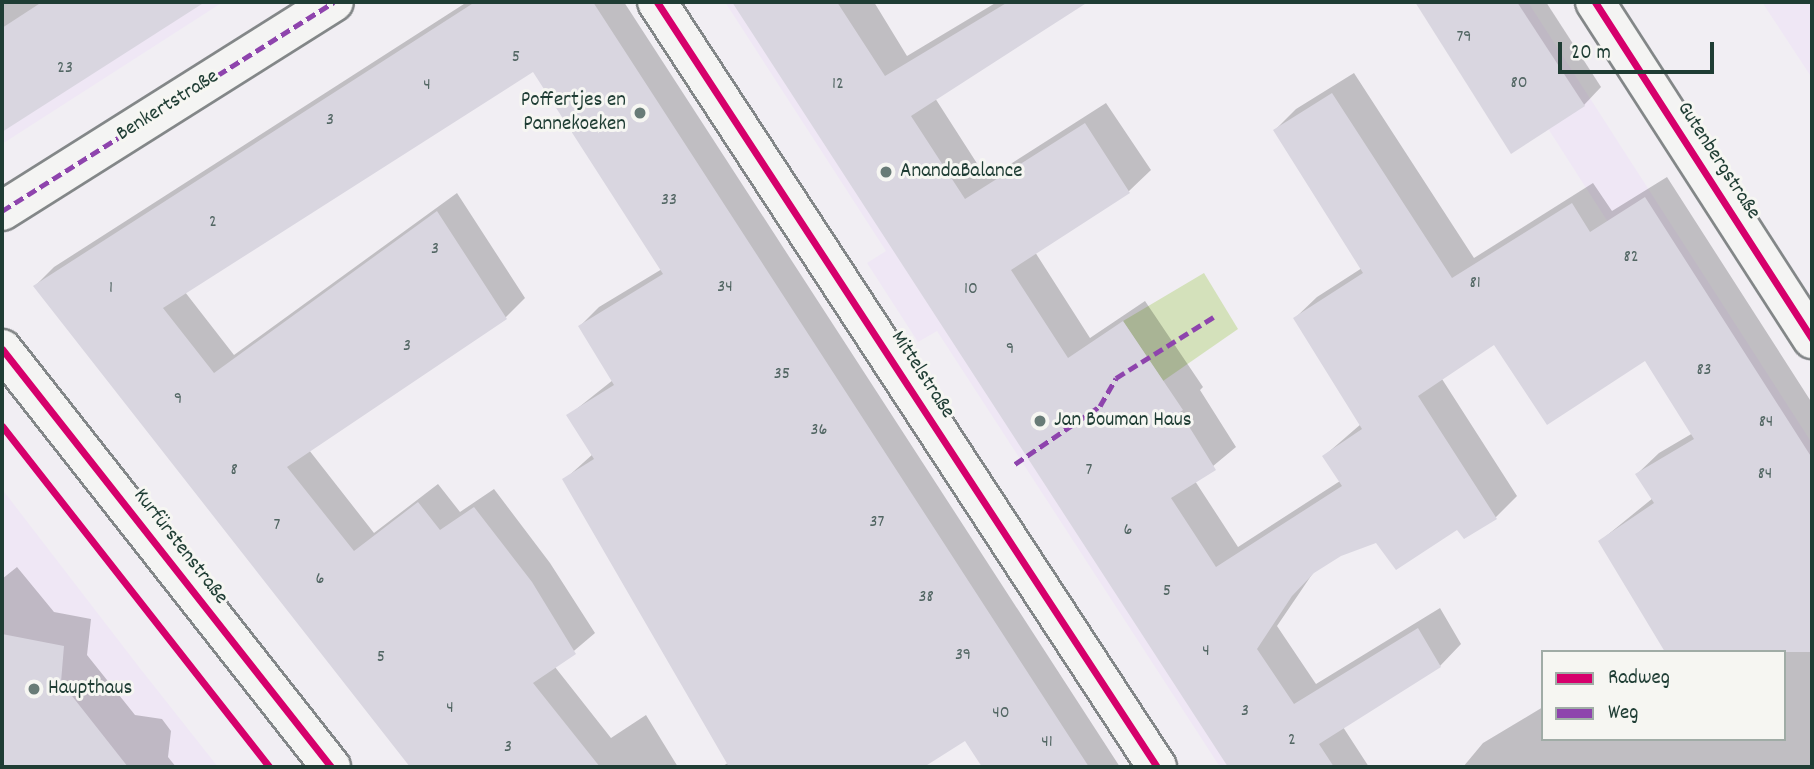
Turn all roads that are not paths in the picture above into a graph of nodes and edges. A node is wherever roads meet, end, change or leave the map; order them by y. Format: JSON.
{"nodes":[{"id":1,"x":334,"y":2,"type":"edge"},
{"id":2,"x":657,"y":2,"type":"edge"},
{"id":3,"x":1595,"y":2,"type":"edge"},
{"id":4,"x":2,"y":211,"type":"edge"},
{"id":5,"x":1812,"y":339,"type":"edge"},
{"id":6,"x":2,"y":349,"type":"edge"},
{"id":7,"x":331,"y":767,"type":"edge"},
{"id":8,"x":1157,"y":767,"type":"edge"}],
"edges":[{"from":1,"to":4,"type":"street","name":"Benkertstraße"},
{"from":2,"to":8,"type":"street","name":"Mittelstraße"},
{"from":3,"to":5,"type":"street","name":"Gutenbergstraße"},
{"from":6,"to":7,"type":"street","name":"Kurfürstenstraße"}]}
